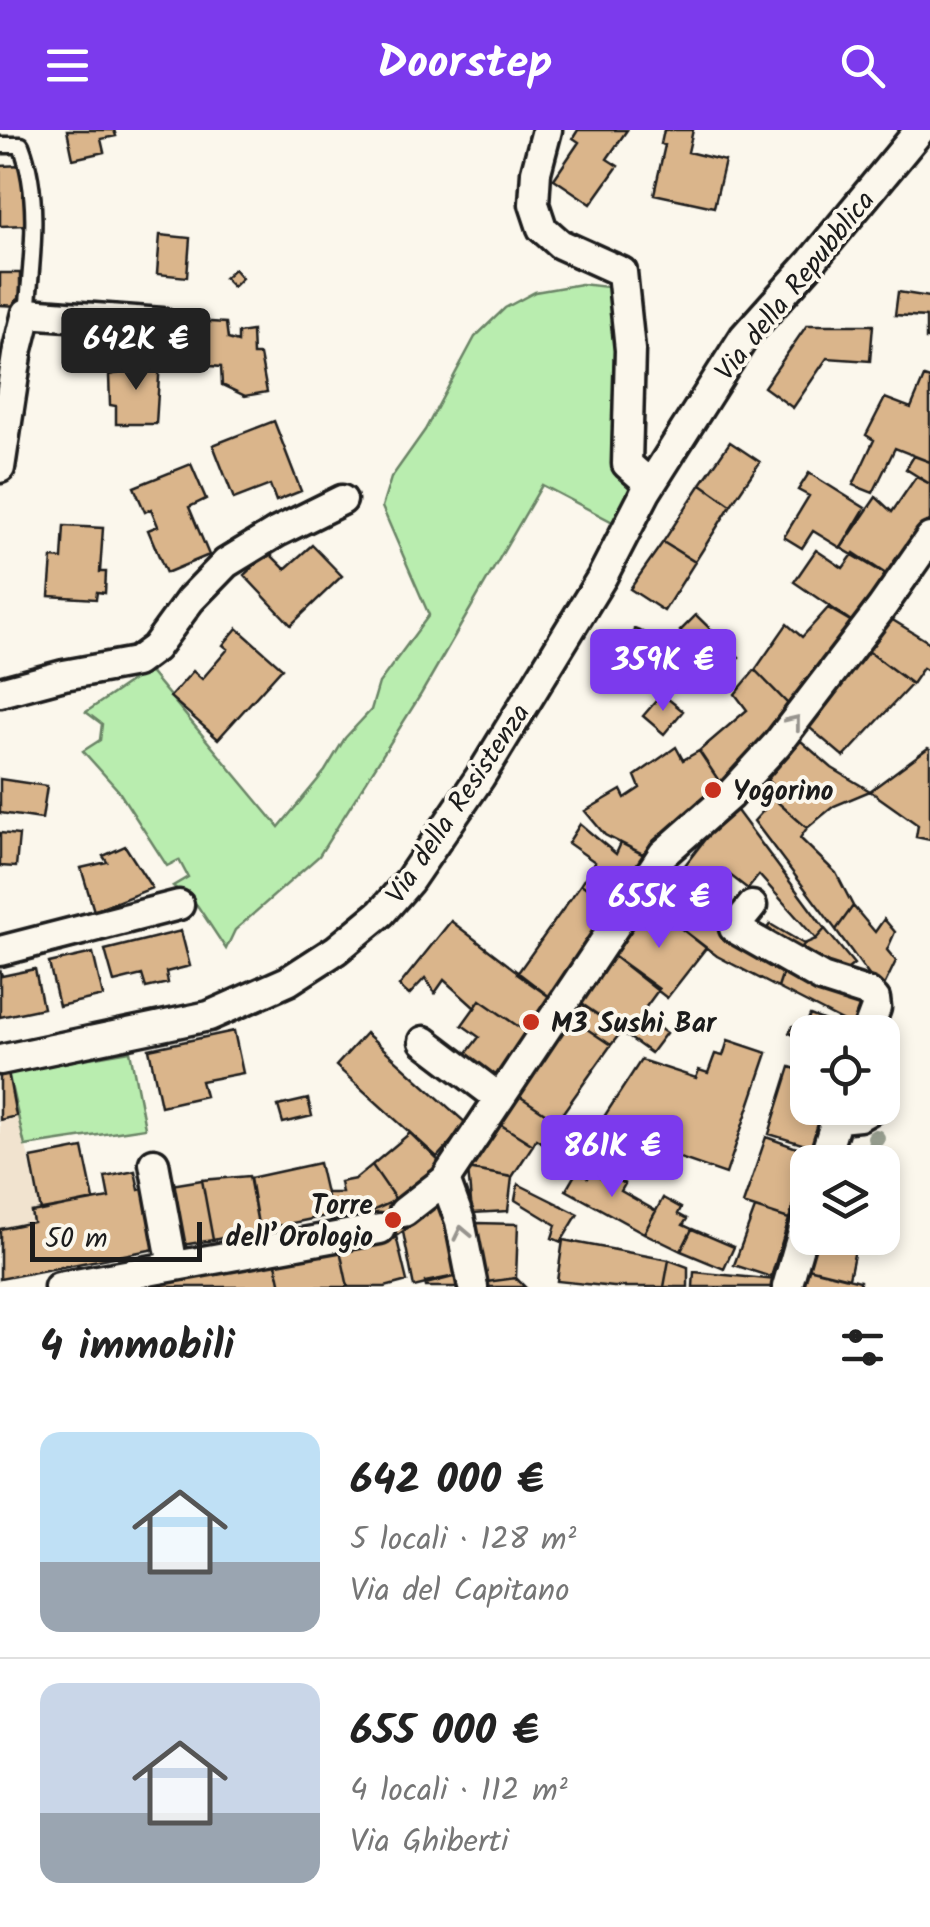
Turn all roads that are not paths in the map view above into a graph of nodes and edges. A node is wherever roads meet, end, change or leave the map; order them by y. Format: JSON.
{"nodes":[{"id":1,"x":547,"y":130,"type":"edge"},
{"id":2,"x":920,"y":130,"type":"edge"},
{"id":3,"x":0,"y":145,"type":"edge"},
{"id":4,"x":27,"y":313,"type":"junction"},
{"id":5,"x":162,"y":323,"type":"dead end"},
{"id":6,"x":0,"y":468,"type":"edge"},
{"id":7,"x":644,"y":495,"type":"junction"},
{"id":8,"x":342,"y":500,"type":"dead end"},
{"id":9,"x":930,"y":538,"type":"edge"},
{"id":10,"x":0,"y":692,"type":"edge"},
{"id":11,"x":180,"y":905,"type":"dead end"},
{"id":12,"x":752,"y":906,"type":"dead end"},
{"id":13,"x":0,"y":951,"type":"edge"},
{"id":14,"x":873,"y":1015,"type":"edge"},
{"id":15,"x":424,"y":1042,"type":"dead end"},
{"id":16,"x":0,"y":1060,"type":"edge"},
{"id":17,"x":499,"y":1098,"type":"junction"},
{"id":18,"x":154,"y":1163,"type":"dead end"},
{"id":19,"x":445,"y":1180,"type":"junction"},
{"id":20,"x":404,"y":1212,"type":"dead end"},
{"id":21,"x":380,"y":1229,"type":"dead end"},
{"id":22,"x":796,"y":1255,"type":"edge"},
{"id":23,"x":174,"y":1266,"type":"junction"},
{"id":24,"x":59,"y":1287,"type":"edge"},
{"id":25,"x":473,"y":1287,"type":"edge"},
{"id":26,"x":787,"y":1287,"type":"edge"}],
"edges":[{"from":1,"to":7,"type":"street"},
{"from":2,"to":7,"type":"street","name":"Via della Repubblica"},
{"from":3,"to":4,"type":"lane"},
{"from":4,"to":5,"type":"street"},
{"from":4,"to":6,"type":"street"},
{"from":7,"to":16,"type":"street","name":"Via della Resistenza"},
{"from":8,"to":10,"type":"street"},
{"from":17,"to":9,"type":"street","one_way":true},
{"from":11,"to":13,"type":"street"},
{"from":12,"to":14,"type":"street"},
{"from":15,"to":17,"type":"street"},
{"from":17,"to":19,"type":"street"},
{"from":18,"to":23,"type":"street"},
{"from":19,"to":20,"type":"street"},
{"from":25,"to":19,"type":"street","one_way":true},
{"from":21,"to":23,"type":"street"},
{"from":22,"to":26,"type":"street"},
{"from":23,"to":24,"type":"street"}]}
